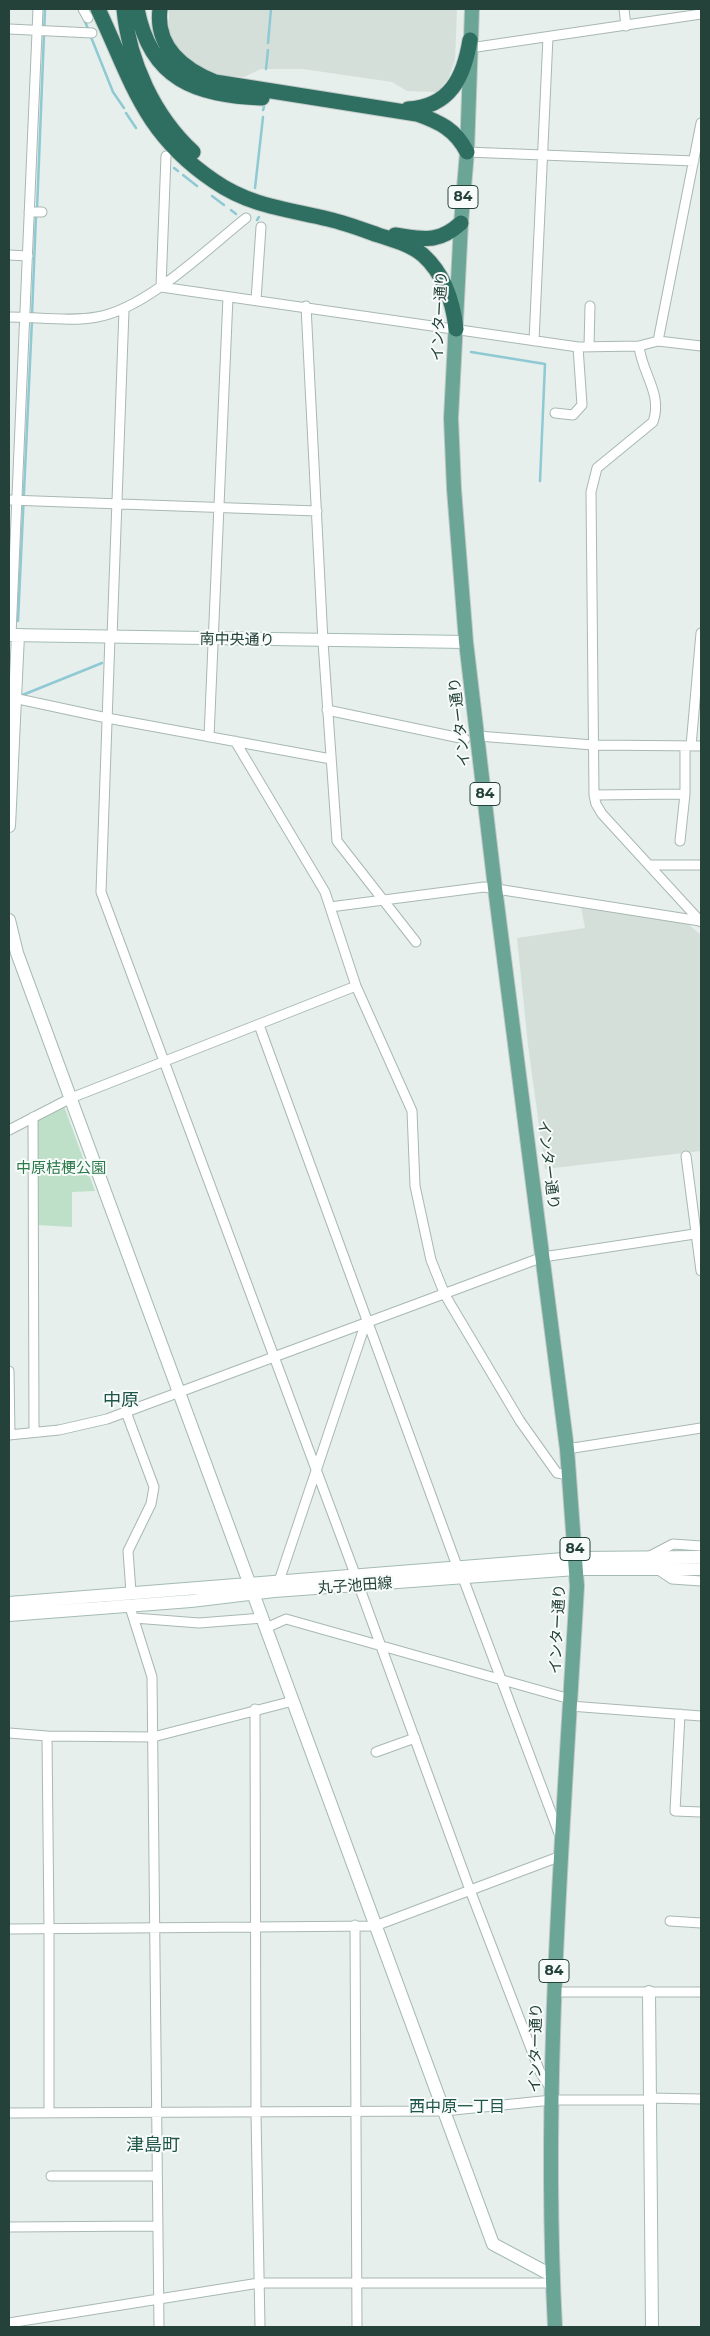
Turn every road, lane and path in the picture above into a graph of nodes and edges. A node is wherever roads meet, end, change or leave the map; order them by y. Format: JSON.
{"nodes":[{"id":1,"x":38,"y":9,"type":"edge"},
{"id":2,"x":82,"y":9,"type":"edge"},
{"id":3,"x":124,"y":9,"type":"edge"},
{"id":4,"x":137,"y":9,"type":"edge"},
{"id":5,"x":160,"y":9,"type":"edge"},
{"id":6,"x":472,"y":9,"type":"edge"},
{"id":7,"x":624,"y":9,"type":"edge"},
{"id":8,"x":93,"y":13,"type":"edge"},
{"id":9,"x":701,"y":14,"type":"edge"},
{"id":10,"x":626,"y":26,"type":"junction"},
{"id":11,"x":9,"y":29,"type":"edge"},
{"id":12,"x":38,"y":31,"type":"junction"},
{"id":13,"x":92,"y":33,"type":"dead end"},
{"id":14,"x":548,"y":37,"type":"junction"},
{"id":15,"x":470,"y":44,"type":"junction"},
{"id":16,"x":321,"y":100,"type":"junction"},
{"id":17,"x":384,"y":109,"type":"junction"},
{"id":18,"x":701,"y":123,"type":"edge"},
{"id":19,"x":467,"y":152,"type":"junction"},
{"id":20,"x":542,"y":155,"type":"junction"},
{"id":21,"x":166,"y":156,"type":"dead end"},
{"id":22,"x":697,"y":158,"type":"edge"},
{"id":23,"x":30,"y":212,"type":"junction"},
{"id":24,"x":42,"y":212,"type":"dead end"},
{"id":25,"x":246,"y":218,"type":"dead end"},
{"id":26,"x":325,"y":218,"type":"junction"},
{"id":27,"x":461,"y":223,"type":"junction"},
{"id":28,"x":261,"y":226,"type":"dead end"},
{"id":29,"x":361,"y":230,"type":"junction"},
{"id":30,"x":9,"y":255,"type":"edge"},
{"id":31,"x":28,"y":256,"type":"junction"},
{"id":32,"x":160,"y":287,"type":"junction"},
{"id":33,"x":228,"y":297,"type":"junction"},
{"id":34,"x":256,"y":300,"type":"junction"},
{"id":35,"x":306,"y":306,"type":"junction"},
{"id":36,"x":590,"y":306,"type":"dead end"},
{"id":37,"x":124,"y":310,"type":"junction"},
{"id":38,"x":9,"y":317,"type":"edge"},
{"id":39,"x":26,"y":317,"type":"junction"},
{"id":40,"x":456,"y":329,"type":"junction"},
{"id":41,"x":534,"y":341,"type":"junction"},
{"id":42,"x":658,"y":341,"type":"junction"},
{"id":43,"x":639,"y":346,"type":"junction"},
{"id":44,"x":701,"y":346,"type":"edge"},
{"id":45,"x":578,"y":347,"type":"junction"},
{"id":46,"x":589,"y":347,"type":"junction"},
{"id":47,"x":555,"y":413,"type":"dead end"},
{"id":48,"x":19,"y":500,"type":"edge"},
{"id":49,"x":117,"y":504,"type":"junction"},
{"id":50,"x":219,"y":507,"type":"junction"},
{"id":51,"x":317,"y":511,"type":"junction"},
{"id":52,"x":701,"y":633,"type":"edge"},
{"id":53,"x":13,"y":635,"type":"edge"},
{"id":54,"x":111,"y":637,"type":"junction"},
{"id":55,"x":214,"y":639,"type":"junction"},
{"id":56,"x":323,"y":642,"type":"junction"},
{"id":57,"x":466,"y":642,"type":"junction"},
{"id":58,"x":12,"y":698,"type":"edge"},
{"id":59,"x":327,"y":710,"type":"junction"},
{"id":60,"x":107,"y":718,"type":"junction"},
{"id":61,"x":209,"y":736,"type":"junction"},
{"id":62,"x":471,"y":738,"type":"junction"},
{"id":63,"x":235,"y":741,"type":"junction"},
{"id":64,"x":593,"y":745,"type":"junction"},
{"id":65,"x":688,"y":746,"type":"junction"},
{"id":66,"x":701,"y":746,"type":"edge"},
{"id":67,"x":331,"y":758,"type":"junction"},
{"id":68,"x":685,"y":794,"type":"junction"},
{"id":69,"x":594,"y":795,"type":"junction"},
{"id":70,"x":9,"y":826,"type":"edge"},
{"id":71,"x":680,"y":841,"type":"dead end"},
{"id":72,"x":701,"y":865,"type":"edge"},
{"id":73,"x":650,"y":866,"type":"junction"},
{"id":74,"x":495,"y":888,"type":"junction"},
{"id":75,"x":385,"y":901,"type":"junction"},
{"id":76,"x":330,"y":907,"type":"junction"},
{"id":77,"x":9,"y":920,"type":"edge"},
{"id":78,"x":701,"y":921,"type":"edge"},
{"id":79,"x":416,"y":942,"type":"dead end"},
{"id":80,"x":356,"y":986,"type":"junction"},
{"id":81,"x":259,"y":1025,"type":"junction"},
{"id":82,"x":165,"y":1062,"type":"junction"},
{"id":83,"x":71,"y":1098,"type":"junction"},
{"id":84,"x":33,"y":1117,"type":"junction"},
{"id":85,"x":9,"y":1130,"type":"edge"},
{"id":86,"x":686,"y":1156,"type":"dead end"},
{"id":87,"x":699,"y":1234,"type":"edge"},
{"id":88,"x":543,"y":1257,"type":"junction"},
{"id":89,"x":701,"y":1272,"type":"edge"},
{"id":90,"x":445,"y":1295,"type":"junction"},
{"id":91,"x":366,"y":1322,"type":"junction"},
{"id":92,"x":274,"y":1358,"type":"junction"},
{"id":93,"x":10,"y":1371,"type":"edge"},
{"id":94,"x":178,"y":1393,"type":"junction"},
{"id":95,"x":126,"y":1412,"type":"junction"},
{"id":96,"x":701,"y":1428,"type":"edge"},
{"id":97,"x":34,"y":1432,"type":"junction"},
{"id":98,"x":9,"y":1434,"type":"edge"},
{"id":99,"x":567,"y":1449,"type":"junction"},
{"id":100,"x":316,"y":1470,"type":"junction"},
{"id":101,"x":569,"y":1475,"type":"junction"},
{"id":102,"x":701,"y":1546,"type":"edge"},
{"id":103,"x":701,"y":1557,"type":"edge"},
{"id":104,"x":657,"y":1562,"type":"junction"},
{"id":105,"x":576,"y":1563,"type":"junction"},
{"id":106,"x":457,"y":1566,"type":"junction"},
{"id":107,"x":701,"y":1568,"type":"edge"},
{"id":108,"x":463,"y":1578,"type":"junction"},
{"id":109,"x":357,"y":1580,"type":"junction"},
{"id":110,"x":279,"y":1581,"type":"junction"},
{"id":111,"x":701,"y":1581,"type":"edge"},
{"id":112,"x":252,"y":1588,"type":"junction"},
{"id":113,"x":130,"y":1598,"type":"junction"},
{"id":114,"x":9,"y":1603,"type":"edge"},
{"id":115,"x":9,"y":1615,"type":"edge"},
{"id":116,"x":134,"y":1618,"type":"junction"},
{"id":117,"x":264,"y":1623,"type":"junction"},
{"id":118,"x":380,"y":1644,"type":"junction"},
{"id":119,"x":501,"y":1679,"type":"junction"},
{"id":120,"x":293,"y":1702,"type":"junction"},
{"id":121,"x":570,"y":1703,"type":"junction"},
{"id":122,"x":255,"y":1710,"type":"junction"},
{"id":123,"x":680,"y":1714,"type":"junction"},
{"id":124,"x":701,"y":1716,"type":"edge"},
{"id":125,"x":9,"y":1732,"type":"edge"},
{"id":126,"x":46,"y":1736,"type":"junction"},
{"id":127,"x":153,"y":1737,"type":"junction"},
{"id":128,"x":415,"y":1738,"type":"junction"},
{"id":129,"x":376,"y":1752,"type":"dead end"},
{"id":130,"x":701,"y":1812,"type":"edge"},
{"id":131,"x":562,"y":1842,"type":"junction"},
{"id":132,"x":561,"y":1856,"type":"junction"},
{"id":133,"x":470,"y":1890,"type":"junction"},
{"id":134,"x":670,"y":1922,"type":"dead end"},
{"id":135,"x":701,"y":1923,"type":"edge"},
{"id":136,"x":355,"y":1925,"type":"junction"},
{"id":137,"x":155,"y":1926,"type":"junction"},
{"id":138,"x":257,"y":1926,"type":"junction"},
{"id":139,"x":375,"y":1926,"type":"junction"},
{"id":140,"x":50,"y":1928,"type":"junction"},
{"id":141,"x":9,"y":1929,"type":"edge"},
{"id":142,"x":553,"y":1992,"type":"junction"},
{"id":143,"x":649,"y":1992,"type":"junction"},
{"id":144,"x":701,"y":1992,"type":"edge"},
{"id":145,"x":552,"y":2095,"type":"junction"},
{"id":146,"x":701,"y":2098,"type":"edge"},
{"id":147,"x":650,"y":2099,"type":"junction"},
{"id":148,"x":444,"y":2111,"type":"junction"},
{"id":149,"x":356,"y":2112,"type":"junction"},
{"id":150,"x":9,"y":2113,"type":"edge"},
{"id":151,"x":49,"y":2113,"type":"junction"},
{"id":152,"x":156,"y":2114,"type":"junction"},
{"id":153,"x":256,"y":2114,"type":"junction"},
{"id":154,"x":51,"y":2176,"type":"dead end"},
{"id":155,"x":157,"y":2176,"type":"junction"},
{"id":156,"x":158,"y":2226,"type":"junction"},
{"id":157,"x":9,"y":2227,"type":"edge"},
{"id":158,"x":552,"y":2280,"type":"junction"},
{"id":159,"x":258,"y":2283,"type":"junction"},
{"id":160,"x":357,"y":2283,"type":"junction"},
{"id":161,"x":158,"y":2298,"type":"junction"},
{"id":162,"x":9,"y":2323,"type":"edge"},
{"id":163,"x":159,"y":2327,"type":"edge"},
{"id":164,"x":260,"y":2327,"type":"edge"},
{"id":165,"x":358,"y":2327,"type":"edge"},
{"id":166,"x":555,"y":2327,"type":"edge"},
{"id":167,"x":652,"y":2327,"type":"edge"}],
"edges":[{"from":1,"to":12,"type":"street"},
{"from":2,"to":8,"type":"street"},
{"from":3,"to":26,"type":"highway"},
{"from":4,"to":16,"type":"highway"},
{"from":5,"to":16,"type":"highway"},
{"from":6,"to":15,"type":"main road","name":"インター通り","number":"84"},
{"from":7,"to":10,"type":"street"},
{"from":8,"to":26,"type":"highway"},
{"from":9,"to":10,"type":"street"},
{"from":10,"to":14,"type":"street"},
{"from":11,"to":12,"type":"street"},
{"from":12,"to":13,"type":"street"},
{"from":12,"to":23,"type":"street"},
{"from":14,"to":15,"type":"street"},
{"from":14,"to":20,"type":"street"},
{"from":15,"to":17,"type":"highway"},
{"from":15,"to":19,"type":"main road","name":"インター通り","number":"84"},
{"from":16,"to":17,"type":"highway"},
{"from":17,"to":19,"type":"highway"},
{"from":18,"to":22,"type":"street"},
{"from":19,"to":20,"type":"street"},
{"from":19,"to":27,"type":"main road","name":"インター通り","number":"84"},
{"from":20,"to":22,"type":"street"},
{"from":20,"to":41,"type":"street"},
{"from":21,"to":32,"type":"street"},
{"from":22,"to":42,"type":"street"},
{"from":23,"to":24,"type":"street"},
{"from":23,"to":31,"type":"street"},
{"from":25,"to":32,"type":"street"},
{"from":26,"to":29,"type":"highway"},
{"from":27,"to":29,"type":"highway"},
{"from":27,"to":40,"type":"main road","name":"インター通り","number":"84"},
{"from":28,"to":34,"type":"street"},
{"from":29,"to":40,"type":"highway"},
{"from":30,"to":31,"type":"street"},
{"from":31,"to":39,"type":"street"},
{"from":32,"to":33,"type":"street"},
{"from":32,"to":37,"type":"street"},
{"from":33,"to":34,"type":"street"},
{"from":33,"to":50,"type":"street"},
{"from":34,"to":35,"type":"street"},
{"from":35,"to":40,"type":"street"},
{"from":35,"to":51,"type":"street"},
{"from":36,"to":46,"type":"street"},
{"from":37,"to":39,"type":"street"},
{"from":37,"to":49,"type":"street"},
{"from":38,"to":39,"type":"street"},
{"from":39,"to":48,"type":"street"},
{"from":40,"to":41,"type":"street"},
{"from":40,"to":57,"type":"main road","name":"インター通り","number":"84"},
{"from":41,"to":45,"type":"street"},
{"from":42,"to":43,"type":"street"},
{"from":42,"to":44,"type":"street"},
{"from":43,"to":46,"type":"street"},
{"from":43,"to":64,"type":"street"},
{"from":45,"to":46,"type":"street"},
{"from":45,"to":47,"type":"street"},
{"from":48,"to":49,"type":"street"},
{"from":48,"to":53,"type":"street"},
{"from":49,"to":50,"type":"street"},
{"from":49,"to":54,"type":"street"},
{"from":50,"to":51,"type":"street"},
{"from":50,"to":55,"type":"street"},
{"from":51,"to":56,"type":"street"},
{"from":52,"to":65,"type":"street"},
{"from":53,"to":54,"type":"street","name":"南中央通り"},
{"from":53,"to":58,"type":"street"},
{"from":54,"to":55,"type":"street","name":"南中央通り"},
{"from":54,"to":60,"type":"street"},
{"from":55,"to":56,"type":"street","name":"南中央通り"},
{"from":55,"to":61,"type":"street"},
{"from":56,"to":57,"type":"street","name":"南中央通り"},
{"from":56,"to":59,"type":"street"},
{"from":57,"to":62,"type":"main road","name":"インター通り","number":"84"},
{"from":58,"to":60,"type":"street"},
{"from":58,"to":70,"type":"street"},
{"from":59,"to":62,"type":"street"},
{"from":59,"to":67,"type":"street"},
{"from":60,"to":61,"type":"street"},
{"from":60,"to":82,"type":"street"},
{"from":61,"to":63,"type":"street"},
{"from":62,"to":64,"type":"street"},
{"from":62,"to":74,"type":"main road","name":"インター通り","number":"84"},
{"from":63,"to":67,"type":"street"},
{"from":63,"to":76,"type":"street"},
{"from":64,"to":65,"type":"street"},
{"from":64,"to":69,"type":"street"},
{"from":65,"to":66,"type":"street"},
{"from":65,"to":68,"type":"street"},
{"from":67,"to":75,"type":"street"},
{"from":68,"to":69,"type":"street"},
{"from":68,"to":71,"type":"street"},
{"from":69,"to":73,"type":"street"},
{"from":72,"to":73,"type":"street"},
{"from":73,"to":78,"type":"street"},
{"from":74,"to":75,"type":"street"},
{"from":74,"to":78,"type":"street"},
{"from":74,"to":88,"type":"main road","name":"インター通り","number":"84"},
{"from":75,"to":76,"type":"street"},
{"from":75,"to":79,"type":"street"},
{"from":76,"to":80,"type":"street"},
{"from":77,"to":83,"type":"street"},
{"from":80,"to":81,"type":"street"},
{"from":80,"to":90,"type":"street"},
{"from":81,"to":82,"type":"street"},
{"from":81,"to":91,"type":"street"},
{"from":82,"to":83,"type":"street"},
{"from":82,"to":92,"type":"street"},
{"from":83,"to":84,"type":"street"},
{"from":83,"to":94,"type":"street"},
{"from":84,"to":85,"type":"street"},
{"from":84,"to":97,"type":"street"},
{"from":86,"to":87,"type":"street"},
{"from":87,"to":88,"type":"street"},
{"from":87,"to":89,"type":"street"},
{"from":88,"to":90,"type":"street"},
{"from":88,"to":99,"type":"main road","name":"インター通り","number":"84"},
{"from":90,"to":91,"type":"street"},
{"from":90,"to":101,"type":"street"},
{"from":91,"to":92,"type":"street"},
{"from":91,"to":100,"type":"street"},
{"from":91,"to":106,"type":"street"},
{"from":92,"to":94,"type":"street"},
{"from":92,"to":100,"type":"street"},
{"from":93,"to":98,"type":"street"},
{"from":94,"to":95,"type":"street"},
{"from":94,"to":112,"type":"street"},
{"from":95,"to":97,"type":"street"},
{"from":95,"to":113,"type":"street"},
{"from":96,"to":99,"type":"street"},
{"from":97,"to":98,"type":"street"},
{"from":99,"to":101,"type":"main road","name":"インター通り","number":"84"},
{"from":100,"to":109,"type":"street"},
{"from":100,"to":110,"type":"street"},
{"from":101,"to":105,"type":"main road","name":"インター通り","number":"84"},
{"from":102,"to":104,"type":"street"},
{"from":103,"to":104,"type":"street","name":"丸子池田線"},
{"from":104,"to":105,"type":"street","name":"丸子池田線"},
{"from":104,"to":107,"type":"street","name":"丸子池田線"},
{"from":104,"to":111,"type":"street"},
{"from":105,"to":106,"type":"street","name":"丸子池田線"},
{"from":105,"to":108,"type":"street","name":"丸子池田線"},
{"from":105,"to":121,"type":"main road","name":"インター通り","number":"84"},
{"from":106,"to":109,"type":"street","name":"丸子池田線"},
{"from":108,"to":109,"type":"street","name":"丸子池田線"},
{"from":108,"to":119,"type":"street"},
{"from":109,"to":110,"type":"street","name":"丸子池田線"},
{"from":109,"to":112,"type":"street","name":"丸子池田線"},
{"from":109,"to":118,"type":"street"},
{"from":110,"to":112,"type":"street","name":"丸子池田線"},
{"from":112,"to":113,"type":"street","name":"丸子池田線"},
{"from":112,"to":117,"type":"street"},
{"from":113,"to":114,"type":"street","name":"丸子池田線"},
{"from":113,"to":115,"type":"street","name":"丸子池田線"},
{"from":113,"to":116,"type":"street"},
{"from":116,"to":117,"type":"street"},
{"from":116,"to":127,"type":"street"},
{"from":117,"to":118,"type":"street"},
{"from":117,"to":120,"type":"street"},
{"from":118,"to":119,"type":"street"},
{"from":118,"to":128,"type":"street"},
{"from":119,"to":121,"type":"street"},
{"from":119,"to":131,"type":"street"},
{"from":120,"to":122,"type":"street"},
{"from":120,"to":139,"type":"street"},
{"from":121,"to":123,"type":"street"},
{"from":121,"to":131,"type":"main road","name":"インター通り","number":"84"},
{"from":122,"to":127,"type":"street"},
{"from":122,"to":138,"type":"street"},
{"from":123,"to":124,"type":"street"},
{"from":123,"to":130,"type":"street"},
{"from":125,"to":126,"type":"street"},
{"from":126,"to":127,"type":"street"},
{"from":126,"to":140,"type":"street"},
{"from":127,"to":137,"type":"street"},
{"from":128,"to":129,"type":"street"},
{"from":128,"to":133,"type":"street"},
{"from":131,"to":132,"type":"main road","name":"インター通り","number":"84"},
{"from":132,"to":133,"type":"street"},
{"from":132,"to":142,"type":"main road","name":"インター通り","number":"84"},
{"from":133,"to":139,"type":"street"},
{"from":133,"to":145,"type":"street"},
{"from":134,"to":135,"type":"street"},
{"from":136,"to":138,"type":"street"},
{"from":136,"to":139,"type":"street"},
{"from":136,"to":149,"type":"street"},
{"from":137,"to":138,"type":"street"},
{"from":137,"to":140,"type":"street"},
{"from":137,"to":152,"type":"street"},
{"from":138,"to":153,"type":"street"},
{"from":139,"to":148,"type":"street"},
{"from":140,"to":141,"type":"street"},
{"from":140,"to":151,"type":"street"},
{"from":142,"to":143,"type":"street"},
{"from":142,"to":145,"type":"main road","name":"インター通り","number":"84"},
{"from":143,"to":144,"type":"street"},
{"from":143,"to":147,"type":"street"},
{"from":145,"to":147,"type":"street"},
{"from":145,"to":148,"type":"street"},
{"from":145,"to":158,"type":"main road","name":"インター通り","number":"84"},
{"from":146,"to":147,"type":"street"},
{"from":147,"to":167,"type":"street"},
{"from":148,"to":149,"type":"street"},
{"from":148,"to":158,"type":"street"},
{"from":149,"to":153,"type":"street"},
{"from":149,"to":160,"type":"street"},
{"from":150,"to":151,"type":"street"},
{"from":151,"to":152,"type":"street"},
{"from":152,"to":153,"type":"street"},
{"from":152,"to":155,"type":"street"},
{"from":153,"to":159,"type":"street"},
{"from":154,"to":155,"type":"street"},
{"from":155,"to":156,"type":"street"},
{"from":156,"to":157,"type":"street"},
{"from":156,"to":161,"type":"street"},
{"from":158,"to":160,"type":"street"},
{"from":158,"to":166,"type":"main road","name":"インター通り","number":"84"},
{"from":159,"to":160,"type":"street"},
{"from":159,"to":161,"type":"street"},
{"from":159,"to":164,"type":"street"},
{"from":160,"to":165,"type":"street"},
{"from":161,"to":162,"type":"street"},
{"from":161,"to":163,"type":"street"}]}
